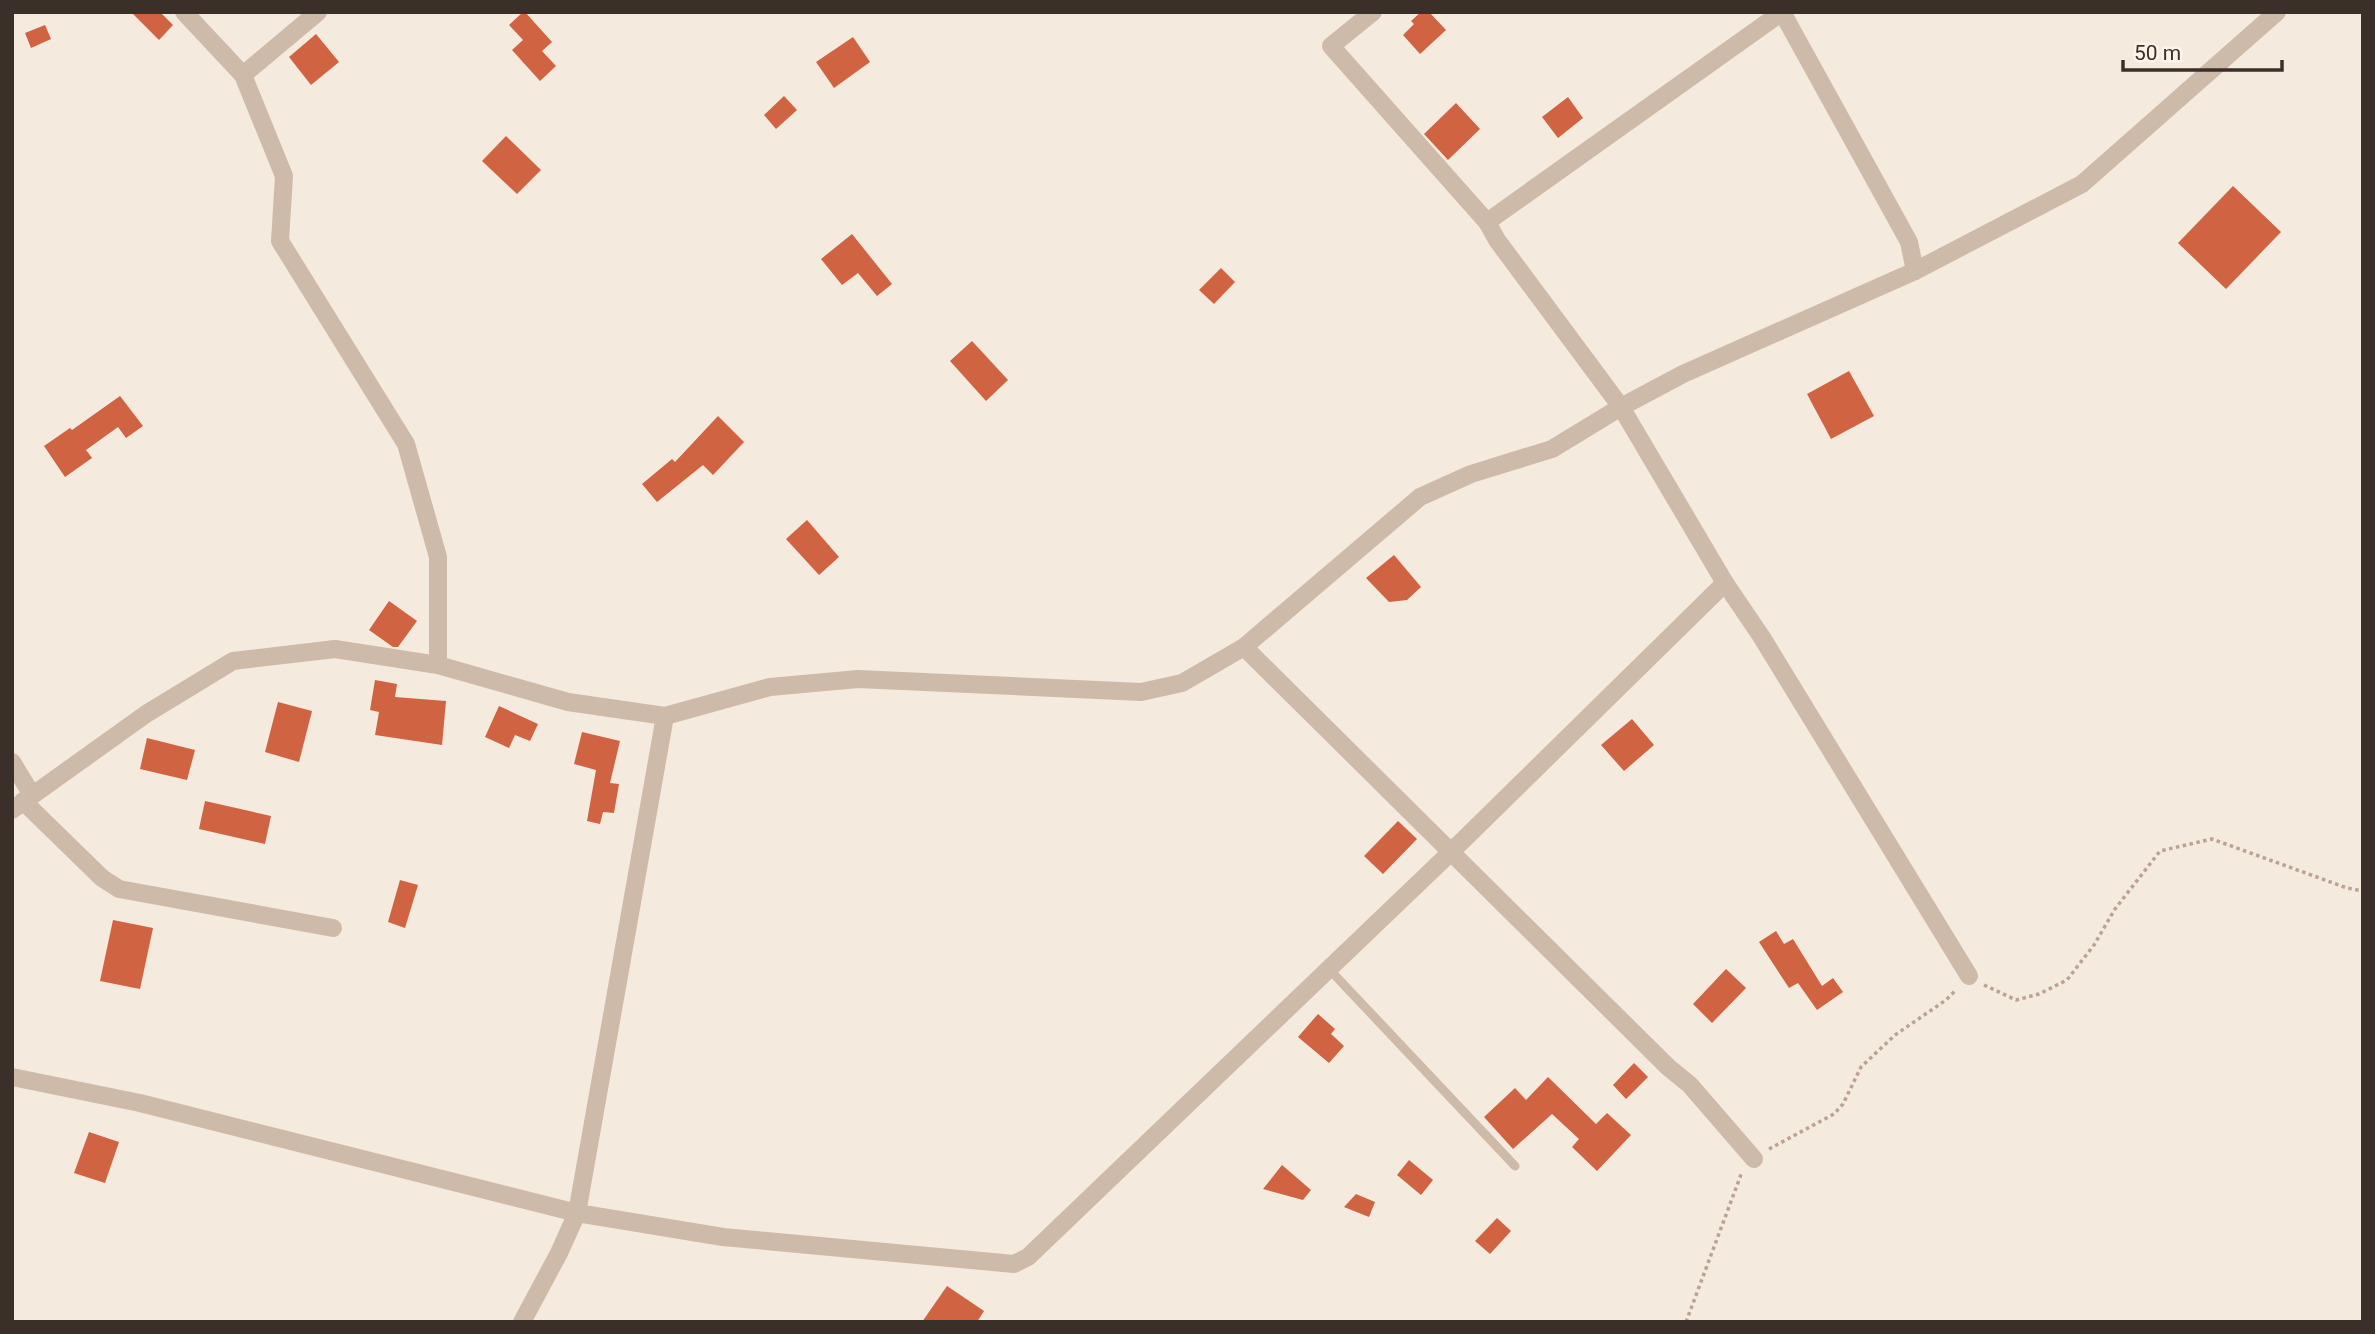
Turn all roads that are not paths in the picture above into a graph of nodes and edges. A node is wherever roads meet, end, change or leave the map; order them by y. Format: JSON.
{"nodes":[{"id":1,"x":184,"y":12,"type":"edge"},
{"id":2,"x":318,"y":12,"type":"edge"},
{"id":3,"x":1373,"y":12,"type":"edge"},
{"id":4,"x":1782,"y":12,"type":"edge"},
{"id":5,"x":2277,"y":12,"type":"edge"},
{"id":6,"x":243,"y":75,"type":"junction"},
{"id":7,"x":1487,"y":222,"type":"junction"},
{"id":8,"x":1915,"y":271,"type":"junction"},
{"id":9,"x":1621,"y":407,"type":"junction"},
{"id":10,"x":1725,"y":583,"type":"junction"},
{"id":11,"x":1244,"y":647,"type":"junction"},
{"id":12,"x":438,"y":665,"type":"junction"},
{"id":13,"x":665,"y":716,"type":"junction"},
{"id":14,"x":12,"y":762,"type":"edge"},
{"id":15,"x":23,"y":802,"type":"edge"},
{"id":16,"x":1451,"y":852,"type":"junction"},
{"id":17,"x":333,"y":928,"type":"dead end"},
{"id":18,"x":1329,"y":969,"type":"junction"},
{"id":19,"x":1969,"y":976,"type":"road end"},
{"id":20,"x":12,"y":1077,"type":"edge"},
{"id":21,"x":1754,"y":1159,"type":"road end"},
{"id":22,"x":1515,"y":1166,"type":"dead end"},
{"id":23,"x":577,"y":1213,"type":"junction"},
{"id":24,"x":522,"y":1322,"type":"edge"}],
"edges":[{"from":1,"to":6,"type":"street"},
{"from":2,"to":6,"type":"street"},
{"from":3,"to":7,"type":"street"},
{"from":4,"to":7,"type":"street"},
{"from":4,"to":8,"type":"street"},
{"from":5,"to":8,"type":"street"},
{"from":6,"to":12,"type":"street"},
{"from":7,"to":9,"type":"street"},
{"from":8,"to":9,"type":"street"},
{"from":9,"to":10,"type":"street"},
{"from":9,"to":11,"type":"street"},
{"from":10,"to":16,"type":"street"},
{"from":10,"to":19,"type":"street"},
{"from":11,"to":13,"type":"street"},
{"from":11,"to":16,"type":"street"},
{"from":12,"to":13,"type":"street"},
{"from":12,"to":15,"type":"street"},
{"from":13,"to":23,"type":"street"},
{"from":14,"to":15,"type":"street"},
{"from":15,"to":17,"type":"street"},
{"from":16,"to":18,"type":"street"},
{"from":16,"to":21,"type":"street"},
{"from":18,"to":22,"type":"lane"},
{"from":18,"to":23,"type":"street"},
{"from":20,"to":23,"type":"street"},
{"from":23,"to":24,"type":"street"}]}
